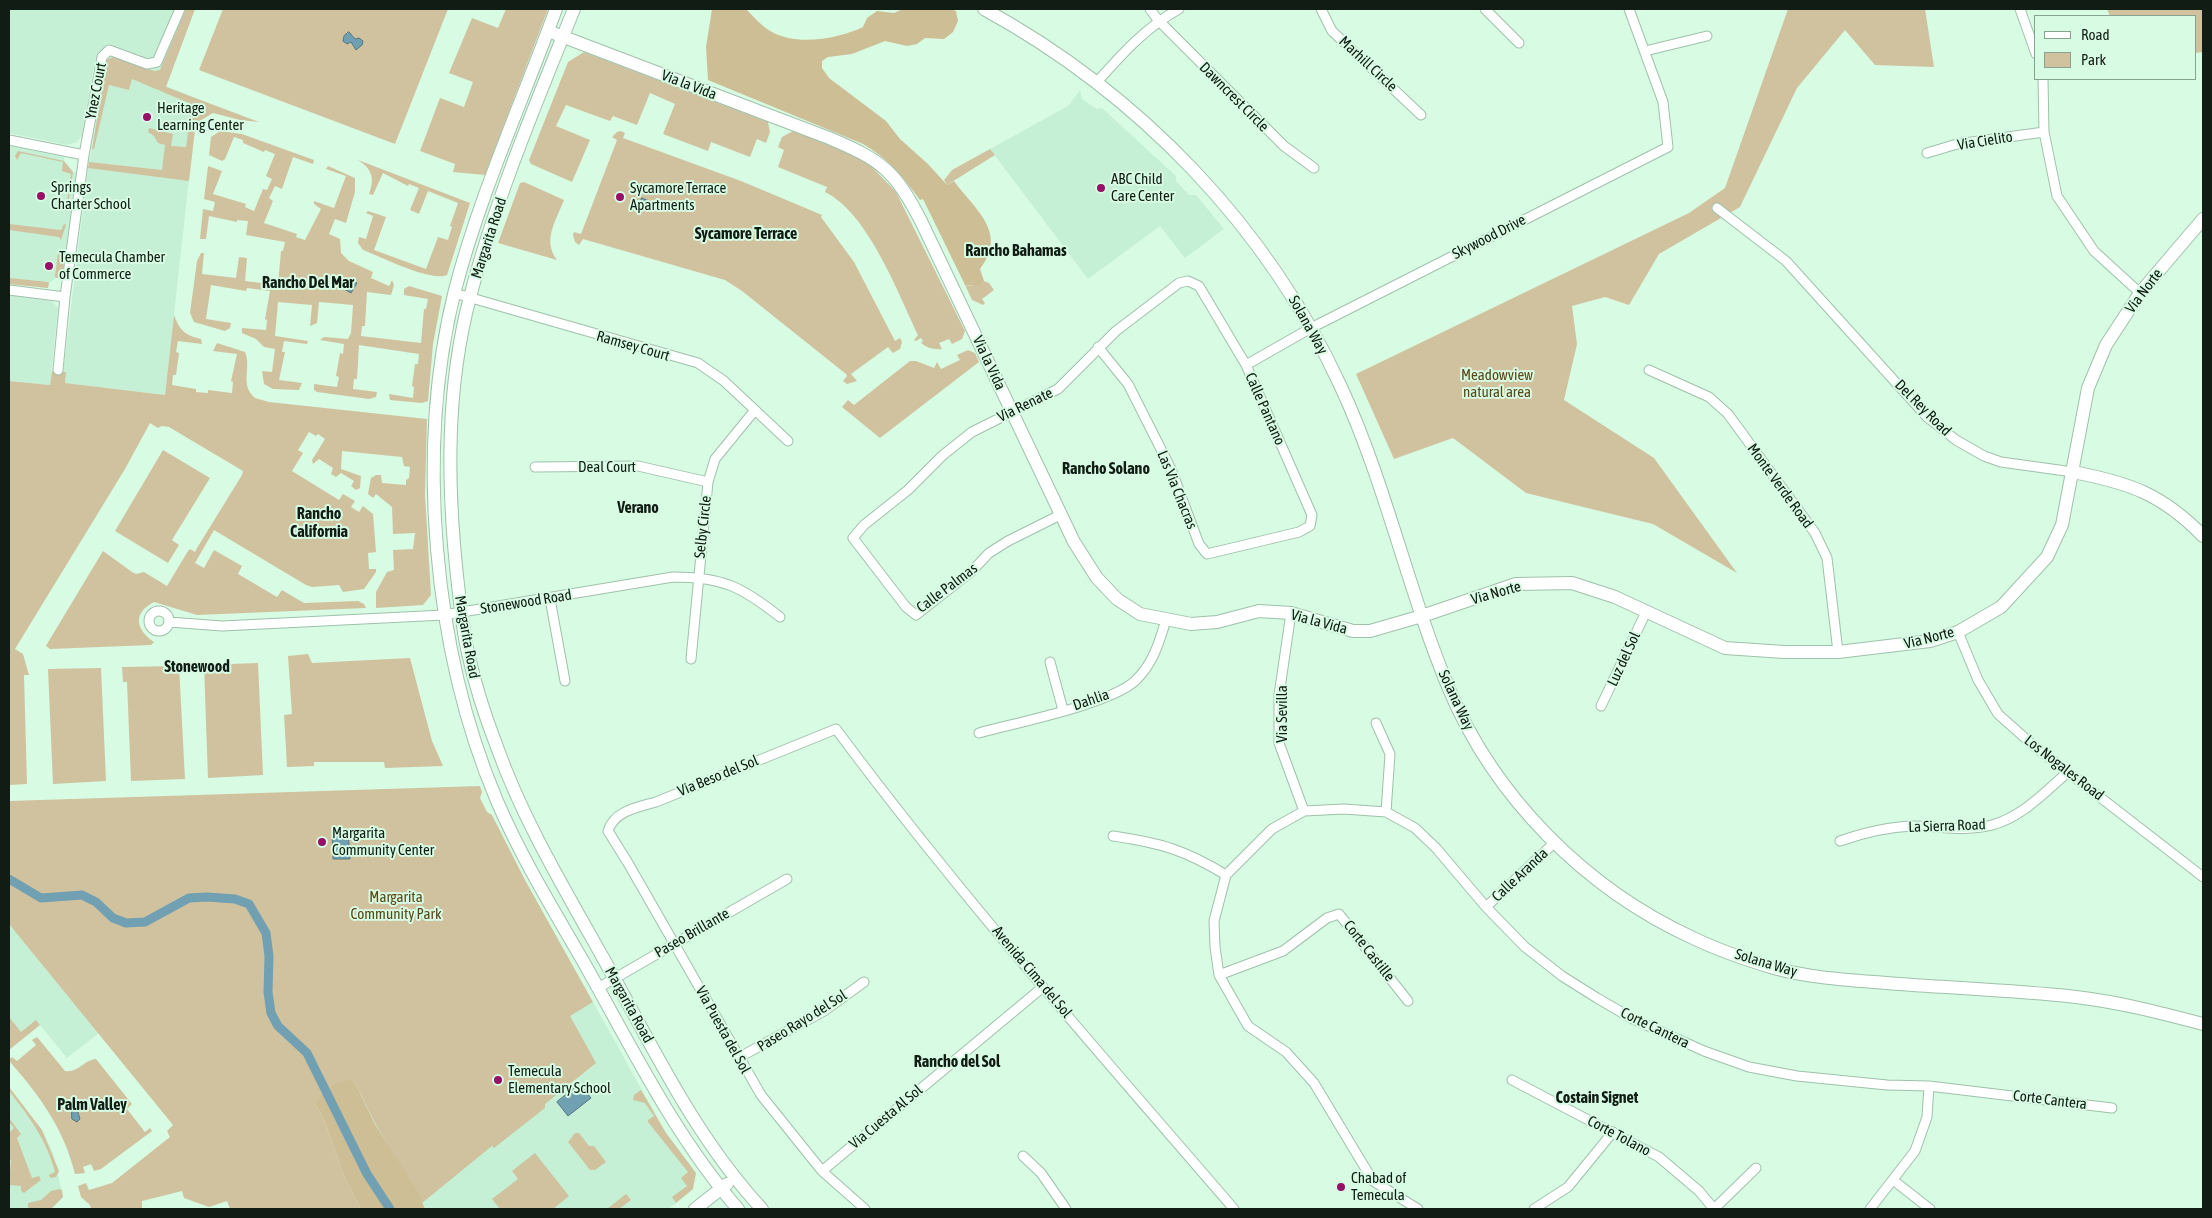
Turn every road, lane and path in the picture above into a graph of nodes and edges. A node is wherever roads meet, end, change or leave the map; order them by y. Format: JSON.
{"nodes":[{"id":1,"x":180,"y":9,"type":"edge"},
{"id":2,"x":556,"y":9,"type":"edge"},
{"id":3,"x":574,"y":9,"type":"edge"},
{"id":4,"x":984,"y":9,"type":"edge"},
{"id":5,"x":1150,"y":9,"type":"edge"},
{"id":6,"x":1180,"y":9,"type":"edge"},
{"id":7,"x":1321,"y":9,"type":"edge"},
{"id":8,"x":1485,"y":9,"type":"edge"},
{"id":9,"x":1629,"y":9,"type":"edge"},
{"id":10,"x":2020,"y":9,"type":"edge"},
{"id":11,"x":1158,"y":20,"type":"junction"},
{"id":12,"x":548,"y":31,"type":"junction"},
{"id":13,"x":563,"y":36,"type":"junction"},
{"id":14,"x":1707,"y":36,"type":"dead end"},
{"id":15,"x":1519,"y":43,"type":"dead end"},
{"id":16,"x":2034,"y":48,"type":"edge"},
{"id":17,"x":1644,"y":51,"type":"junction"},
{"id":18,"x":2043,"y":80,"type":"edge"},
{"id":19,"x":1097,"y":82,"type":"junction"},
{"id":20,"x":1421,"y":115,"type":"dead end"},
{"id":21,"x":2044,"y":132,"type":"junction"},
{"id":22,"x":9,"y":140,"type":"edge"},
{"id":23,"x":1927,"y":153,"type":"dead end"},
{"id":24,"x":84,"y":155,"type":"junction"},
{"id":25,"x":1314,"y":168,"type":"dead end"},
{"id":26,"x":1717,"y":208,"type":"dead end"},
{"id":27,"x":2203,"y":219,"type":"edge"},
{"id":28,"x":1199,"y":286,"type":"joint"},
{"id":29,"x":9,"y":290,"type":"edge"},
{"id":30,"x":454,"y":293,"type":"junction"},
{"id":31,"x":2140,"y":293,"type":"junction"},
{"id":32,"x":65,"y":298,"type":"junction"},
{"id":33,"x":469,"y":299,"type":"junction"},
{"id":34,"x":1311,"y":328,"type":"junction"},
{"id":35,"x":1098,"y":347,"type":"junction"},
{"id":36,"x":1246,"y":365,"type":"junction"},
{"id":37,"x":58,"y":370,"type":"dead end"},
{"id":38,"x":1650,"y":370,"type":"dead end"},
{"id":39,"x":755,"y":410,"type":"junction"},
{"id":40,"x":1012,"y":411,"type":"junction"},
{"id":41,"x":788,"y":441,"type":"dead end"},
{"id":42,"x":535,"y":467,"type":"dead end"},
{"id":43,"x":2073,"y":472,"type":"junction"},
{"id":44,"x":708,"y":482,"type":"junction"},
{"id":45,"x":1062,"y":514,"type":"junction"},
{"id":46,"x":1298,"y":532,"type":"joint"},
{"id":47,"x":2203,"y":536,"type":"edge"},
{"id":48,"x":853,"y":538,"type":"joint"},
{"id":49,"x":698,"y":577,"type":"junction"},
{"id":50,"x":550,"y":599,"type":"junction"},
{"id":51,"x":461,"y":612,"type":"junction"},
{"id":52,"x":1646,"y":612,"type":"junction"},
{"id":53,"x":1291,"y":613,"type":"junction"},
{"id":54,"x":444,"y":615,"type":"junction"},
{"id":55,"x":1422,"y":616,"type":"junction"},
{"id":56,"x":780,"y":617,"type":"dead end"},
{"id":57,"x":1166,"y":620,"type":"junction"},
{"id":58,"x":169,"y":622,"type":"dead end"},
{"id":59,"x":1958,"y":632,"type":"junction"},
{"id":60,"x":1838,"y":652,"type":"junction"},
{"id":61,"x":691,"y":659,"type":"dead end"},
{"id":62,"x":1050,"y":662,"type":"dead end"},
{"id":63,"x":565,"y":682,"type":"dead end"},
{"id":64,"x":1601,"y":706,"type":"dead end"},
{"id":65,"x":1063,"y":710,"type":"junction"},
{"id":66,"x":1376,"y":723,"type":"dead end"},
{"id":67,"x":836,"y":729,"type":"joint"},
{"id":68,"x":979,"y":734,"type":"dead end"},
{"id":69,"x":2068,"y":772,"type":"junction"},
{"id":70,"x":1304,"y":811,"type":"junction"},
{"id":71,"x":1386,"y":812,"type":"junction"},
{"id":72,"x":608,"y":831,"type":"joint"},
{"id":73,"x":1113,"y":836,"type":"dead end"},
{"id":74,"x":1840,"y":841,"type":"dead end"},
{"id":75,"x":1554,"y":843,"type":"junction"},
{"id":76,"x":1226,"y":875,"type":"junction"},
{"id":77,"x":2203,"y":877,"type":"edge"},
{"id":78,"x":788,"y":879,"type":"dead end"},
{"id":79,"x":1486,"y":907,"type":"junction"},
{"id":80,"x":674,"y":942,"type":"junction"},
{"id":81,"x":1219,"y":975,"type":"junction"},
{"id":82,"x":614,"y":978,"type":"junction"},
{"id":83,"x":864,"y":982,"type":"dead end"},
{"id":84,"x":1043,"y":986,"type":"junction"},
{"id":85,"x":598,"y":988,"type":"junction"},
{"id":86,"x":1408,"y":1001,"type":"dead end"},
{"id":87,"x":2203,"y":1024,"type":"edge"},
{"id":88,"x":738,"y":1058,"type":"junction"},
{"id":89,"x":1512,"y":1080,"type":"dead end"},
{"id":90,"x":1929,"y":1086,"type":"junction"},
{"id":91,"x":2112,"y":1108,"type":"dead end"},
{"id":92,"x":1613,"y":1132,"type":"junction"},
{"id":93,"x":1023,"y":1156,"type":"dead end"},
{"id":94,"x":1756,"y":1168,"type":"dead end"},
{"id":95,"x":822,"y":1171,"type":"junction"},
{"id":96,"x":735,"y":1178,"type":"junction"},
{"id":97,"x":1893,"y":1180,"type":"junction"},
{"id":98,"x":720,"y":1189,"type":"junction"},
{"id":99,"x":695,"y":1209,"type":"edge"},
{"id":100,"x":738,"y":1209,"type":"edge"},
{"id":101,"x":762,"y":1209,"type":"edge"},
{"id":102,"x":865,"y":1209,"type":"edge"},
{"id":103,"x":1066,"y":1209,"type":"edge"},
{"id":104,"x":1234,"y":1209,"type":"edge"},
{"id":105,"x":1418,"y":1209,"type":"edge"},
{"id":106,"x":1534,"y":1209,"type":"edge"},
{"id":107,"x":1714,"y":1209,"type":"edge"},
{"id":108,"x":1870,"y":1209,"type":"edge"},
{"id":109,"x":1930,"y":1209,"type":"edge"}],
"edges":[{"from":1,"to":24,"type":"street","name":"Ynez Court"},
{"from":2,"to":12,"type":"street","name":"Margarita Road"},
{"from":3,"to":13,"type":"street","name":"Margarita Road"},
{"from":4,"to":19,"type":"street","name":"Solana Way"},
{"from":5,"to":11,"type":"street","name":"Dawncrest Circle"},
{"from":6,"to":11,"type":"street"},
{"from":7,"to":20,"type":"street","name":"Marhill Circle"},
{"from":8,"to":15,"type":"street"},
{"from":9,"to":17,"type":"street"},
{"from":10,"to":16,"type":"street"},
{"from":11,"to":19,"type":"street"},
{"from":11,"to":25,"type":"street","name":"Dawncrest Circle"},
{"from":12,"to":13,"type":"street","name":"Via la Vida"},
{"from":12,"to":30,"type":"street","name":"Margarita Road"},
{"from":13,"to":33,"type":"street","name":"Margarita Road"},
{"from":13,"to":40,"type":"street","name":"Via la Vida"},
{"from":14,"to":17,"type":"street"},
{"from":17,"to":34,"type":"street","name":"Skywood Drive"},
{"from":18,"to":21,"type":"street"},
{"from":19,"to":34,"type":"street","name":"Solana Way"},
{"from":21,"to":23,"type":"street","name":"Via Cielito"},
{"from":21,"to":31,"type":"street"},
{"from":22,"to":24,"type":"street"},
{"from":24,"to":32,"type":"street","name":"Ynez Court"},
{"from":26,"to":43,"type":"street","name":"Del Rey Road"},
{"from":27,"to":31,"type":"street","name":"Via Norte"},
{"from":28,"to":35,"type":"street","name":"Via Renate"},
{"from":28,"to":36,"type":"street","name":"Calle Pantano"},
{"from":29,"to":32,"type":"street"},
{"from":30,"to":33,"type":"street","name":"Ramsey Court"},
{"from":30,"to":54,"type":"street","name":"Margarita Road"},
{"from":31,"to":43,"type":"street","name":"Via Norte"},
{"from":32,"to":37,"type":"street","name":"Ynez Court"},
{"from":33,"to":39,"type":"street","name":"Ramsey Court"},
{"from":33,"to":51,"type":"street","name":"Margarita Road"},
{"from":34,"to":36,"type":"street","name":"Skywood Drive"},
{"from":34,"to":55,"type":"street","name":"Solana Way"},
{"from":35,"to":40,"type":"street","name":"Via Renate"},
{"from":35,"to":46,"type":"street","name":"Las Via Chacras"},
{"from":36,"to":46,"type":"street","name":"Calle Pantano"},
{"from":38,"to":60,"type":"street","name":"Monte Verde Road"},
{"from":39,"to":41,"type":"street","name":"Ramsey Court"},
{"from":39,"to":44,"type":"street","name":"Selby Circle"},
{"from":40,"to":45,"type":"street","name":"Via la Vida"},
{"from":40,"to":48,"type":"street","name":"Via Renate"},
{"from":42,"to":44,"type":"street","name":"Deal Court"},
{"from":43,"to":47,"type":"street","name":"Del Rey Road"},
{"from":43,"to":59,"type":"street","name":"Via Norte"},
{"from":44,"to":49,"type":"street","name":"Selby Circle"},
{"from":45,"to":48,"type":"street","name":"Calle Palmas"},
{"from":45,"to":57,"type":"street","name":"Via la Vida"},
{"from":49,"to":50,"type":"street","name":"Stonewood Road"},
{"from":49,"to":56,"type":"street","name":"Stonewood Road"},
{"from":49,"to":61,"type":"street","name":"Selby Circle"},
{"from":50,"to":51,"type":"street","name":"Stonewood Road"},
{"from":50,"to":63,"type":"street"},
{"from":51,"to":54,"type":"street","name":"Stonewood Road"},
{"from":51,"to":82,"type":"street","name":"Margarita Road"},
{"from":52,"to":55,"type":"street","name":"Via Norte"},
{"from":52,"to":60,"type":"street","name":"Via Norte"},
{"from":52,"to":64,"type":"street","name":"Luz del Sol"},
{"from":53,"to":55,"type":"street","name":"Via la Vida"},
{"from":53,"to":57,"type":"street","name":"Via la Vida"},
{"from":53,"to":70,"type":"street","name":"Via Sevilla"},
{"from":54,"to":58,"type":"street","name":"Stonewood Road"},
{"from":54,"to":85,"type":"street","name":"Margarita Road"},
{"from":55,"to":75,"type":"street","name":"Solana Way"},
{"from":57,"to":65,"type":"street","name":"Dahlia"},
{"from":59,"to":60,"type":"street","name":"Via Norte"},
{"from":59,"to":69,"type":"street","name":"Los Nogales Road"},
{"from":62,"to":65,"type":"street"},
{"from":65,"to":68,"type":"street","name":"Dahlia"},
{"from":66,"to":71,"type":"street"},
{"from":67,"to":72,"type":"street","name":"Via Beso del Sol"},
{"from":67,"to":84,"type":"street","name":"Avenida Cima del Sol"},
{"from":69,"to":74,"type":"street","name":"La Sierra Road"},
{"from":69,"to":77,"type":"street","name":"Los Nogales Road"},
{"from":70,"to":71,"type":"street","name":"Corte Cantera"},
{"from":70,"to":76,"type":"street","name":"Corte Cantera"},
{"from":71,"to":79,"type":"street","name":"Corte Cantera"},
{"from":72,"to":80,"type":"street","name":"Via Puesta del Sol"},
{"from":73,"to":76,"type":"street"},
{"from":75,"to":79,"type":"street","name":"Calle Aranda"},
{"from":75,"to":87,"type":"street","name":"Solana Way"},
{"from":76,"to":81,"type":"street"},
{"from":78,"to":80,"type":"street","name":"Paseo Brillante"},
{"from":79,"to":90,"type":"street","name":"Corte Cantera"},
{"from":80,"to":82,"type":"street","name":"Paseo Brillante"},
{"from":80,"to":88,"type":"street","name":"Via Puesta del Sol"},
{"from":81,"to":86,"type":"street","name":"Corte Castille"},
{"from":81,"to":105,"type":"street"},
{"from":82,"to":85,"type":"street","name":"Paseo Brillante"},
{"from":82,"to":96,"type":"street","name":"Margarita Road"},
{"from":83,"to":88,"type":"street","name":"Paseo Rayo del Sol"},
{"from":84,"to":95,"type":"street","name":"Via Cuesta Al Sol"},
{"from":84,"to":104,"type":"street","name":"Avenida Cima del Sol"},
{"from":85,"to":98,"type":"street","name":"Margarita Road"},
{"from":88,"to":95,"type":"street","name":"Via Puesta del Sol"},
{"from":89,"to":92,"type":"street","name":"Corte Tolano"},
{"from":90,"to":91,"type":"street","name":"Corte Cantera"},
{"from":90,"to":97,"type":"street"},
{"from":92,"to":106,"type":"street"},
{"from":92,"to":107,"type":"street","name":"Corte Tolano"},
{"from":93,"to":103,"type":"street"},
{"from":94,"to":107,"type":"street"},
{"from":95,"to":102,"type":"street","name":"Via Puesta del Sol"},
{"from":96,"to":98,"type":"street"},
{"from":96,"to":101,"type":"street","name":"Margarita Road"},
{"from":97,"to":108,"type":"street"},
{"from":97,"to":109,"type":"street"},
{"from":98,"to":99,"type":"street"},
{"from":98,"to":100,"type":"street","name":"Margarita Road"}]}
